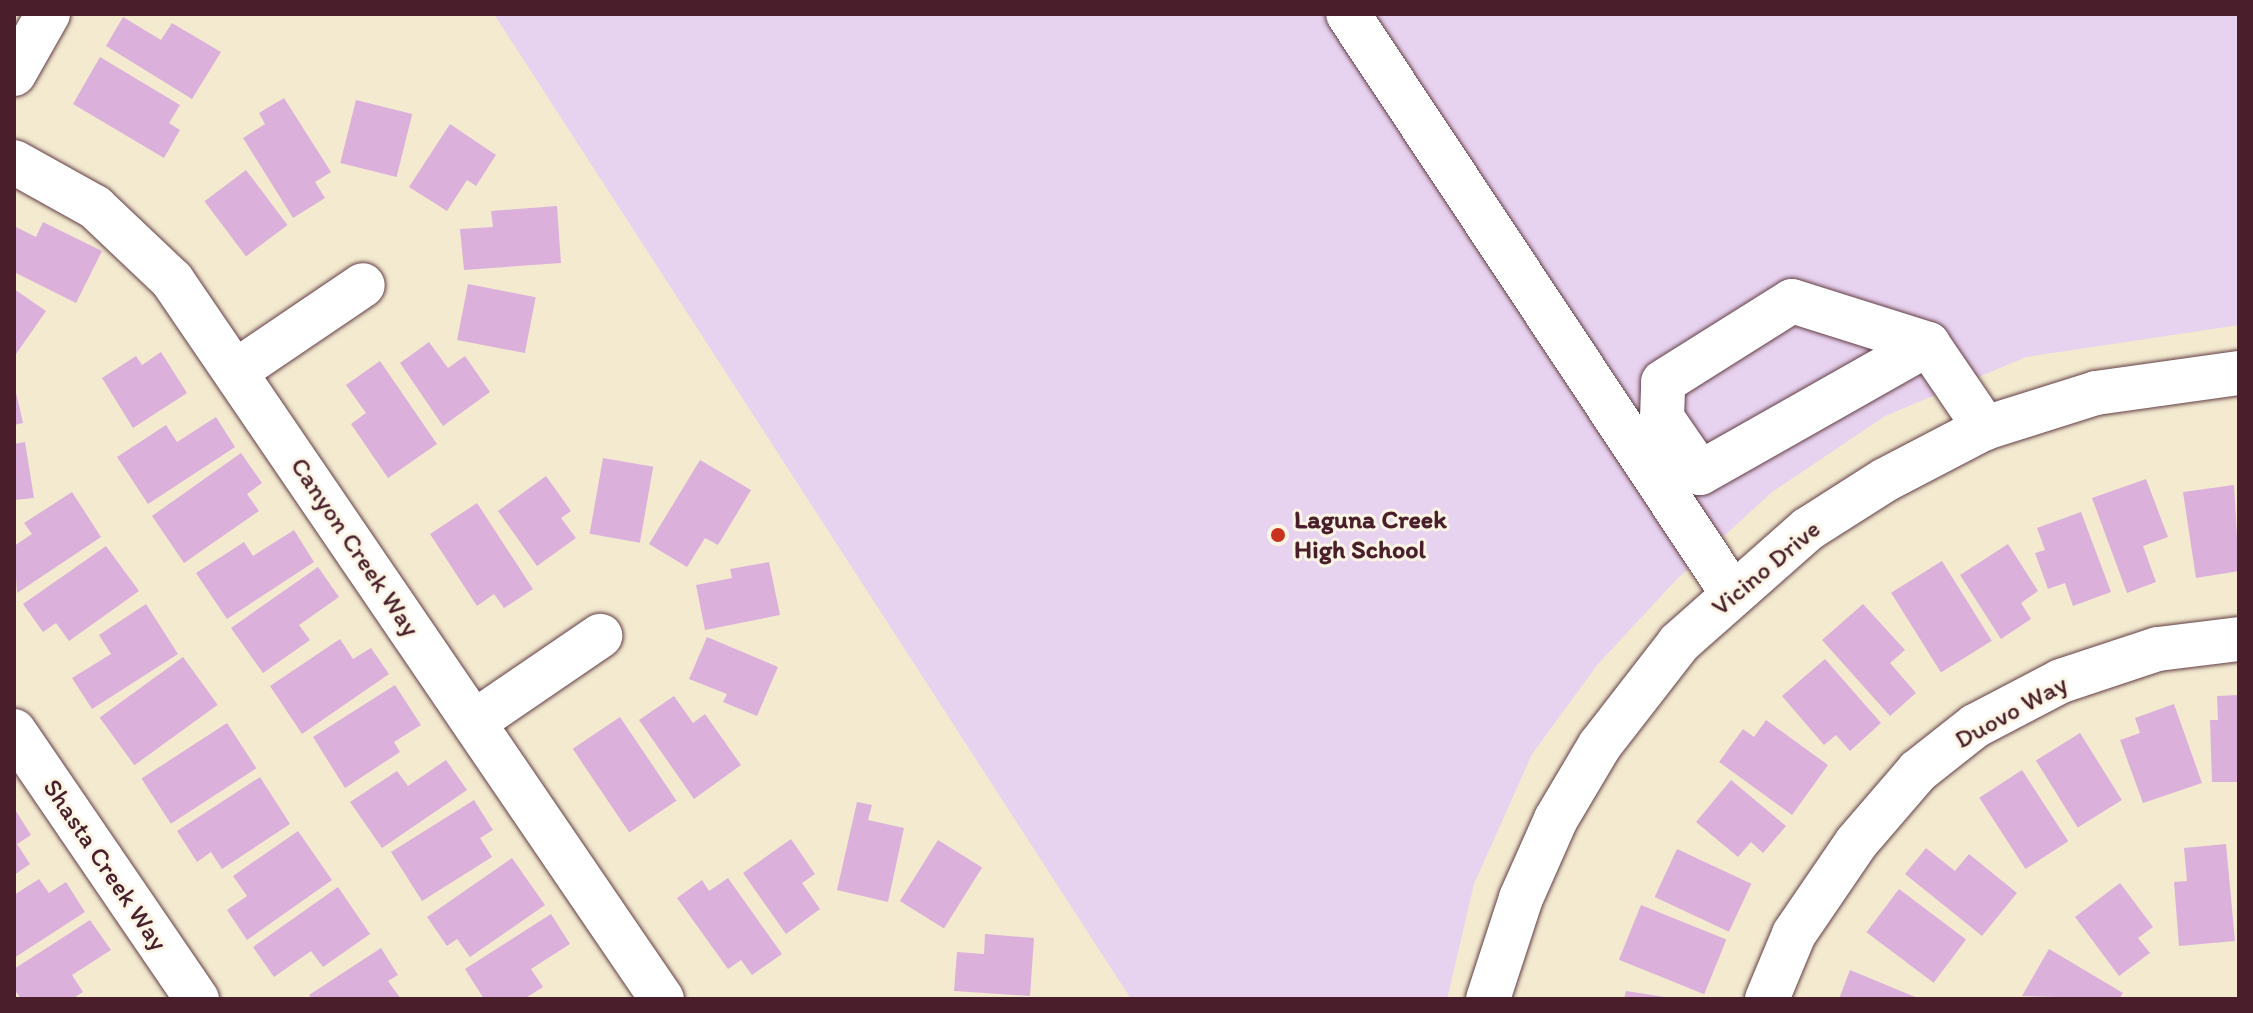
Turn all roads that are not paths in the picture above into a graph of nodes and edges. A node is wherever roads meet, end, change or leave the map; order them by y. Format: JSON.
{"nodes":[{"id":1,"x":48,"y":14,"type":"edge"},
{"id":2,"x":1348,"y":14,"type":"edge"},
{"id":3,"x":14,"y":74,"type":"edge"},
{"id":4,"x":14,"y":162,"type":"edge"},
{"id":5,"x":363,"y":285,"type":"dead end"},
{"id":6,"x":1928,"y":344,"type":"junction"},
{"id":7,"x":236,"y":371,"type":"junction"},
{"id":8,"x":2239,"y":373,"type":"edge"},
{"id":9,"x":1985,"y":428,"type":"junction"},
{"id":10,"x":1732,"y":593,"type":"junction"},
{"id":11,"x":600,"y":636,"type":"dead end"},
{"id":12,"x":2239,"y":639,"type":"edge"},
{"id":13,"x":474,"y":722,"type":"junction"},
{"id":14,"x":14,"y":731,"type":"edge"},
{"id":15,"x":197,"y":999,"type":"edge"},
{"id":16,"x":662,"y":999,"type":"edge"},
{"id":17,"x":1488,"y":999,"type":"edge"},
{"id":18,"x":1767,"y":999,"type":"edge"}],
"edges":[{"from":1,"to":3,"type":"street"},
{"from":2,"to":10,"type":"street"},
{"from":4,"to":7,"type":"street","name":"Canyon Creek Way"},
{"from":5,"to":7,"type":"street"},
{"from":6,"to":6,"type":"street"},
{"from":6,"to":9,"type":"street"},
{"from":7,"to":13,"type":"street","name":"Canyon Creek Way"},
{"from":8,"to":9,"type":"street","name":"Vicino Drive"},
{"from":9,"to":10,"type":"street","name":"Vicino Drive"},
{"from":10,"to":17,"type":"street","name":"Vicino Drive"},
{"from":11,"to":13,"type":"street"},
{"from":12,"to":18,"type":"street","name":"Duovo Way"},
{"from":13,"to":16,"type":"street","name":"Canyon Creek Way"},
{"from":14,"to":15,"type":"street","name":"Shasta Creek Way"}]}
